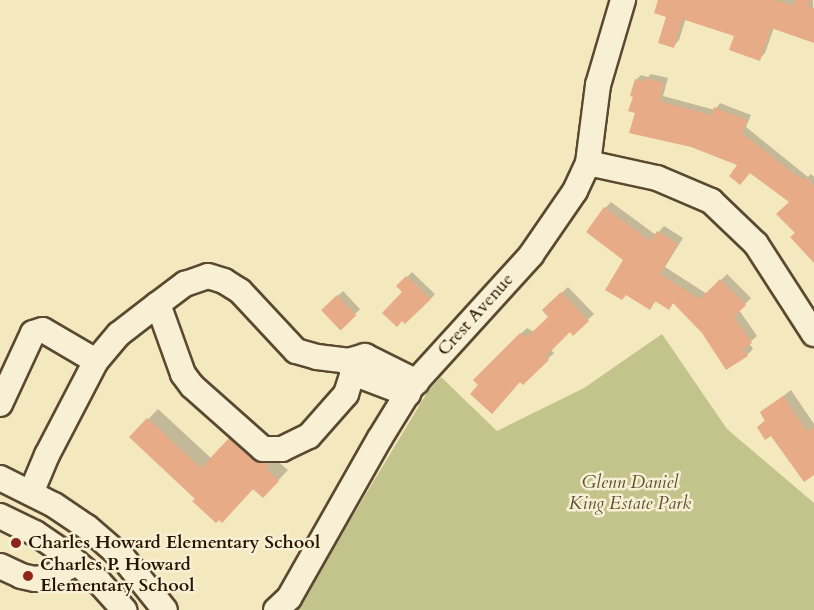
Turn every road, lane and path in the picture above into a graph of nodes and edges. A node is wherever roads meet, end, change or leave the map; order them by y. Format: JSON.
{"nodes":[{"id":1,"x":623,"y":0,"type":"edge"},
{"id":2,"x":588,"y":163,"type":"junction"},
{"id":3,"x":158,"y":304,"type":"junction"},
{"id":4,"x":814,"y":334,"type":"edge"},
{"id":5,"x":96,"y":362,"type":"junction"},
{"id":6,"x":351,"y":367,"type":"junction"},
{"id":7,"x":412,"y":388,"type":"junction"},
{"id":8,"x":0,"y":404,"type":"edge"},
{"id":9,"x":0,"y":478,"type":"edge"},
{"id":10,"x":31,"y":493,"type":"junction"},
{"id":11,"x":0,"y":516,"type":"edge"},
{"id":12,"x":76,"y":563,"type":"junction"},
{"id":13,"x":0,"y":566,"type":"edge"},
{"id":14,"x":123,"y":610,"type":"edge"},
{"id":15,"x":165,"y":610,"type":"edge"},
{"id":16,"x":276,"y":610,"type":"edge"}],
"edges":[{"from":1,"to":2,"type":"street","name":"Crest Avenue"},
{"from":2,"to":4,"type":"street"},
{"from":2,"to":7,"type":"street","name":"Crest Avenue"},
{"from":3,"to":5,"type":"street"},
{"from":3,"to":6,"type":"street"},
{"from":3,"to":6,"type":"street"},
{"from":5,"to":8,"type":"street"},
{"from":5,"to":10,"type":"street"},
{"from":6,"to":7,"type":"street"},
{"from":7,"to":16,"type":"street","name":"Crest Avenue"},
{"from":9,"to":10,"type":"street"},
{"from":10,"to":15,"type":"street"},
{"from":11,"to":12,"type":"street"},
{"from":12,"to":13,"type":"street"},
{"from":12,"to":14,"type":"street"}]}
